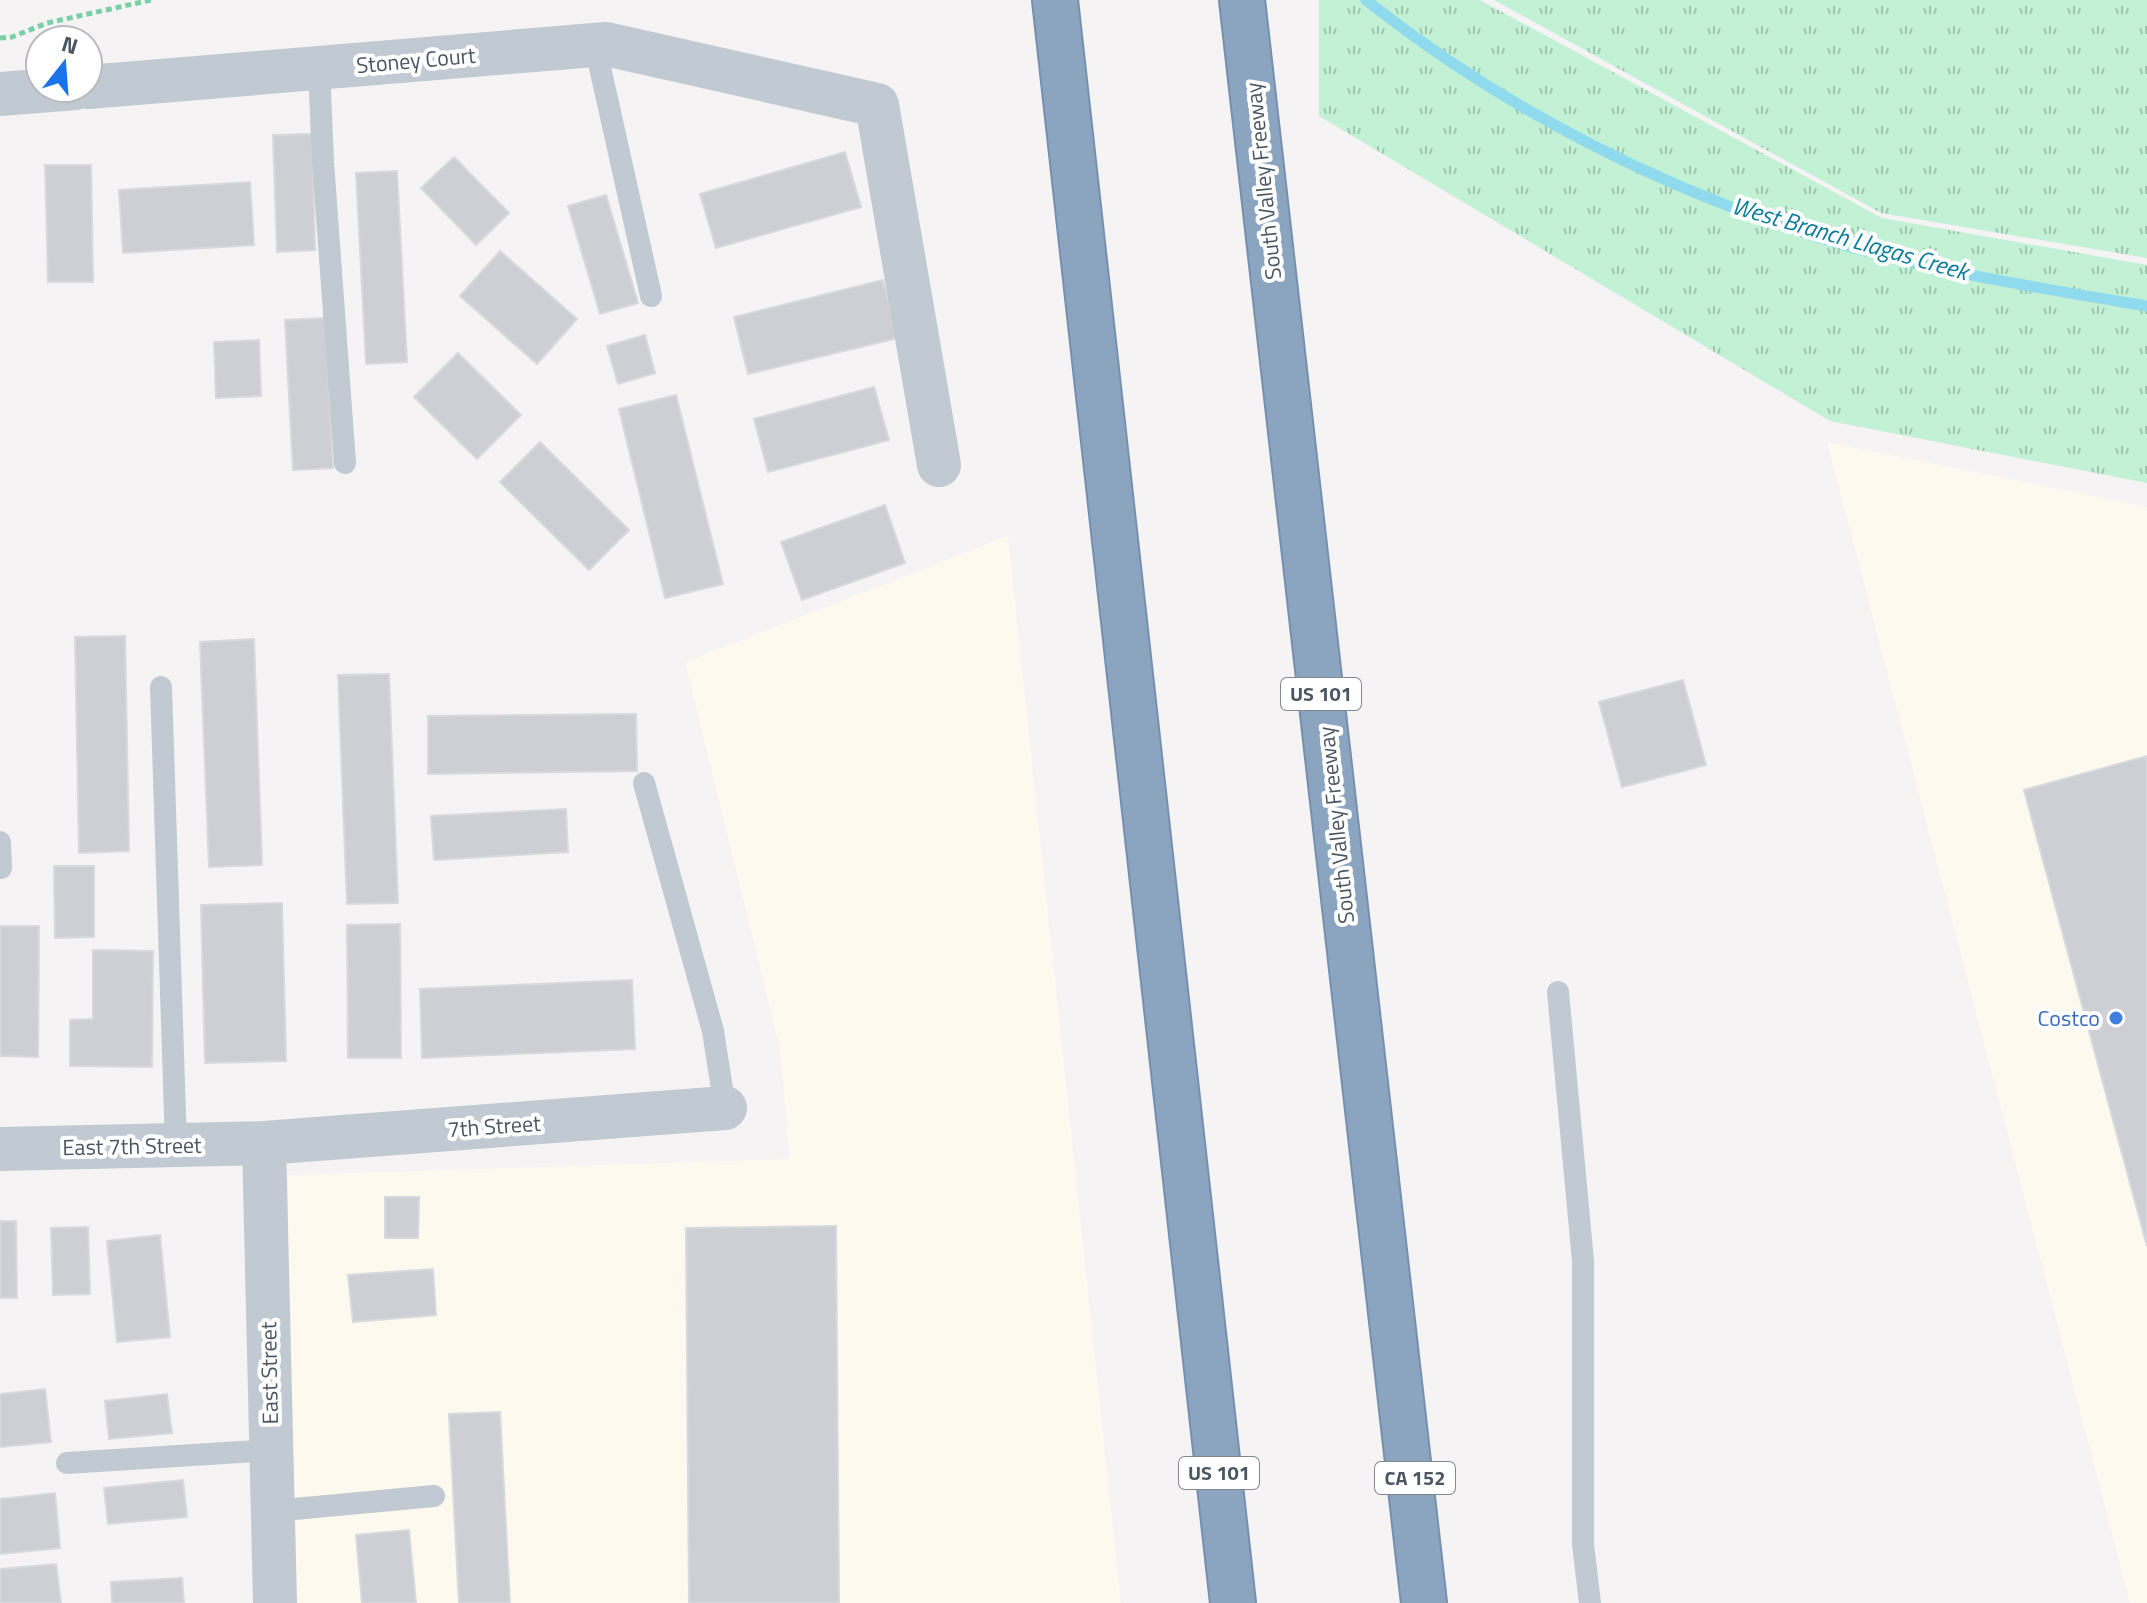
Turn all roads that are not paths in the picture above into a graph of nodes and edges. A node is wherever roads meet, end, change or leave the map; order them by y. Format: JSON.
{"nodes":[{"id":1,"x":1055,"y":0,"type":"edge"},
{"id":2,"x":1244,"y":17,"type":"edge"},
{"id":3,"x":595,"y":45,"type":"junction"},
{"id":4,"x":319,"y":68,"type":"junction"},
{"id":5,"x":104,"y":86,"type":"edge"},
{"id":6,"x":24,"y":92,"type":"edge"},
{"id":7,"x":0,"y":94,"type":"edge"},
{"id":8,"x":651,"y":296,"type":"dead end"},
{"id":9,"x":345,"y":463,"type":"dead end"},
{"id":10,"x":939,"y":465,"type":"dead end"},
{"id":11,"x":161,"y":687,"type":"dead end"},
{"id":12,"x":644,"y":783,"type":"dead end"},
{"id":13,"x":0,"y":842,"type":"edge"},
{"id":14,"x":1,"y":868,"type":"edge"},
{"id":15,"x":1558,"y":992,"type":"dead end"},
{"id":16,"x":725,"y":1108,"type":"joint"},
{"id":17,"x":264,"y":1143,"type":"junction"},
{"id":18,"x":176,"y":1145,"type":"junction"},
{"id":19,"x":0,"y":1149,"type":"edge"},
{"id":20,"x":1396,"y":1354,"type":"junction"},
{"id":21,"x":271,"y":1450,"type":"junction"},
{"id":22,"x":67,"y":1463,"type":"dead end"},
{"id":23,"x":434,"y":1496,"type":"dead end"},
{"id":24,"x":273,"y":1511,"type":"junction"},
{"id":25,"x":275,"y":1603,"type":"edge"},
{"id":26,"x":1233,"y":1603,"type":"edge"},
{"id":27,"x":1424,"y":1603,"type":"edge"},
{"id":28,"x":1435,"y":1603,"type":"edge"},
{"id":29,"x":1590,"y":1603,"type":"edge"}],
"edges":[{"from":1,"to":26,"type":"highway","number":"US 101"},
{"from":2,"to":20,"type":"highway","name":"South Valley Freeway","number":"US 101"},
{"from":3,"to":4,"type":"street","name":"Stoney Court"},
{"from":3,"to":8,"type":"lane"},
{"from":3,"to":10,"type":"street","name":"Stoney Court"},
{"from":4,"to":5,"type":"street","name":"Stoney Court"},
{"from":4,"to":9,"type":"lane"},
{"from":6,"to":7,"type":"street"},
{"from":11,"to":18,"type":"lane"},
{"from":12,"to":16,"type":"lane"},
{"from":13,"to":14,"type":"lane"},
{"from":15,"to":29,"type":"lane"},
{"from":16,"to":17,"type":"street","name":"7th Street"},
{"from":17,"to":18,"type":"street","name":"East 7th Street"},
{"from":17,"to":21,"type":"street","name":"East Street"},
{"from":18,"to":19,"type":"street","name":"East 7th Street"},
{"from":20,"to":27,"type":"highway","name":"South Valley Freeway","number":"US 101"},
{"from":20,"to":28,"type":"highway","number":"CA 152"},
{"from":21,"to":22,"type":"lane"},
{"from":21,"to":24,"type":"street","name":"East Street"},
{"from":23,"to":24,"type":"lane"},
{"from":24,"to":25,"type":"street","name":"East Street"}]}
